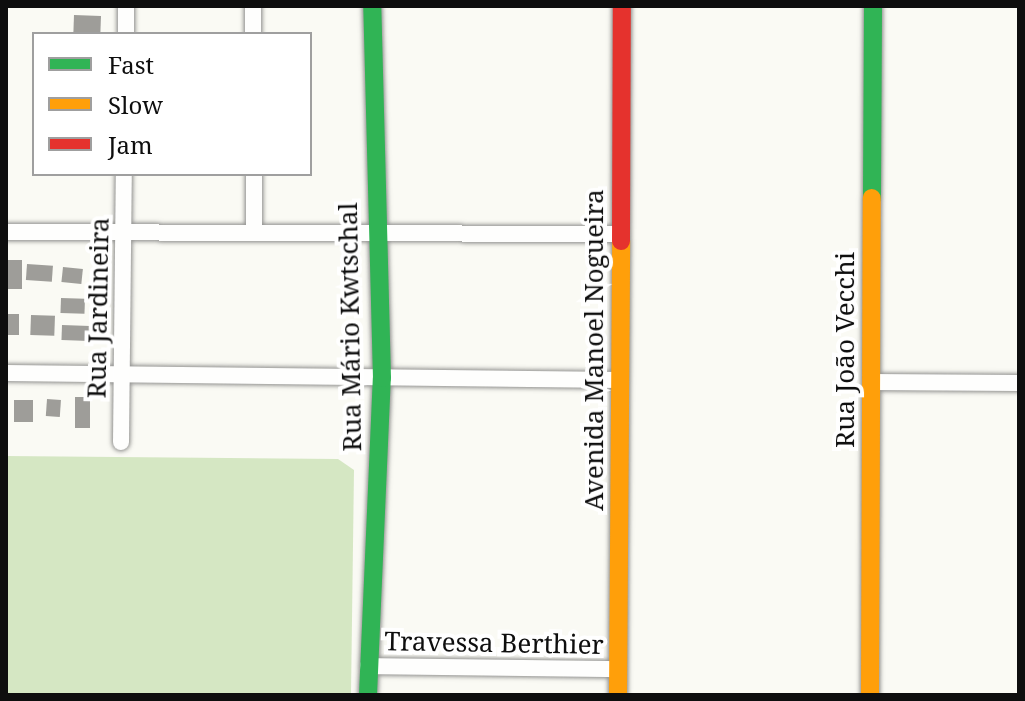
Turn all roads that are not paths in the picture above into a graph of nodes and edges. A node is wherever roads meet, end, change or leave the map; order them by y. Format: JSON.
{"nodes":[{"id":1,"x":126,"y":6,"type":"edge"},
{"id":2,"x":253,"y":6,"type":"edge"},
{"id":3,"x":372,"y":6,"type":"edge"},
{"id":4,"x":622,"y":6,"type":"edge"},
{"id":5,"x":873,"y":6,"type":"edge"},
{"id":6,"x":126,"y":32,"type":"edge"},
{"id":7,"x":253,"y":32,"type":"edge"},
{"id":8,"x":124,"y":176,"type":"edge"},
{"id":9,"x":254,"y":176,"type":"edge"},
{"id":10,"x":6,"y":232,"type":"edge"},
{"id":11,"x":254,"y":232,"type":"junction"},
{"id":12,"x":123,"y":234,"type":"junction"},
{"id":13,"x":621,"y":234,"type":"junction"},
{"id":14,"x":374,"y":237,"type":"junction"},
{"id":15,"x":6,"y":373,"type":"edge"},
{"id":16,"x":120,"y":375,"type":"junction"},
{"id":17,"x":382,"y":378,"type":"junction"},
{"id":18,"x":620,"y":380,"type":"junction"},
{"id":19,"x":871,"y":382,"type":"junction"},
{"id":20,"x":1019,"y":383,"type":"edge"},
{"id":21,"x":121,"y":442,"type":"dead end"},
{"id":22,"x":368,"y":666,"type":"junction"},
{"id":23,"x":618,"y":669,"type":"junction"},
{"id":24,"x":368,"y":695,"type":"edge"},
{"id":25,"x":618,"y":695,"type":"edge"},
{"id":26,"x":870,"y":695,"type":"edge"}],
"edges":[{"from":1,"to":6,"type":"street"},
{"from":2,"to":7,"type":"street"},
{"from":3,"to":14,"type":"street","name":"Rua Mário Kwtschal"},
{"from":4,"to":13,"type":"street","name":"Avenida Manoel Nogueira"},
{"from":5,"to":19,"type":"street","name":"Rua João Vecchi"},
{"from":8,"to":12,"type":"street","name":"Rua Jardineira"},
{"from":9,"to":11,"type":"street"},
{"from":10,"to":12,"type":"street"},
{"from":11,"to":12,"type":"street"},
{"from":11,"to":14,"type":"street"},
{"from":12,"to":16,"type":"street","name":"Rua Jardineira"},
{"from":13,"to":14,"type":"street"},
{"from":13,"to":18,"type":"street","name":"Avenida Manoel Nogueira"},
{"from":14,"to":17,"type":"street","name":"Rua Mário Kwtschal"},
{"from":15,"to":16,"type":"street"},
{"from":16,"to":17,"type":"street"},
{"from":16,"to":21,"type":"street","name":"Rua Jardineira"},
{"from":17,"to":18,"type":"street"},
{"from":17,"to":22,"type":"street","name":"Rua Mário Kwtschal"},
{"from":18,"to":23,"type":"street","name":"Avenida Manoel Nogueira"},
{"from":19,"to":20,"type":"street"},
{"from":19,"to":26,"type":"street","name":"Rua João Vecchi"},
{"from":22,"to":23,"type":"street","name":"Travessa Berthier"},
{"from":22,"to":24,"type":"street","name":"Rua Mário Kwtschal"},
{"from":23,"to":25,"type":"street","name":"Avenida Manoel Nogueira"}]}
